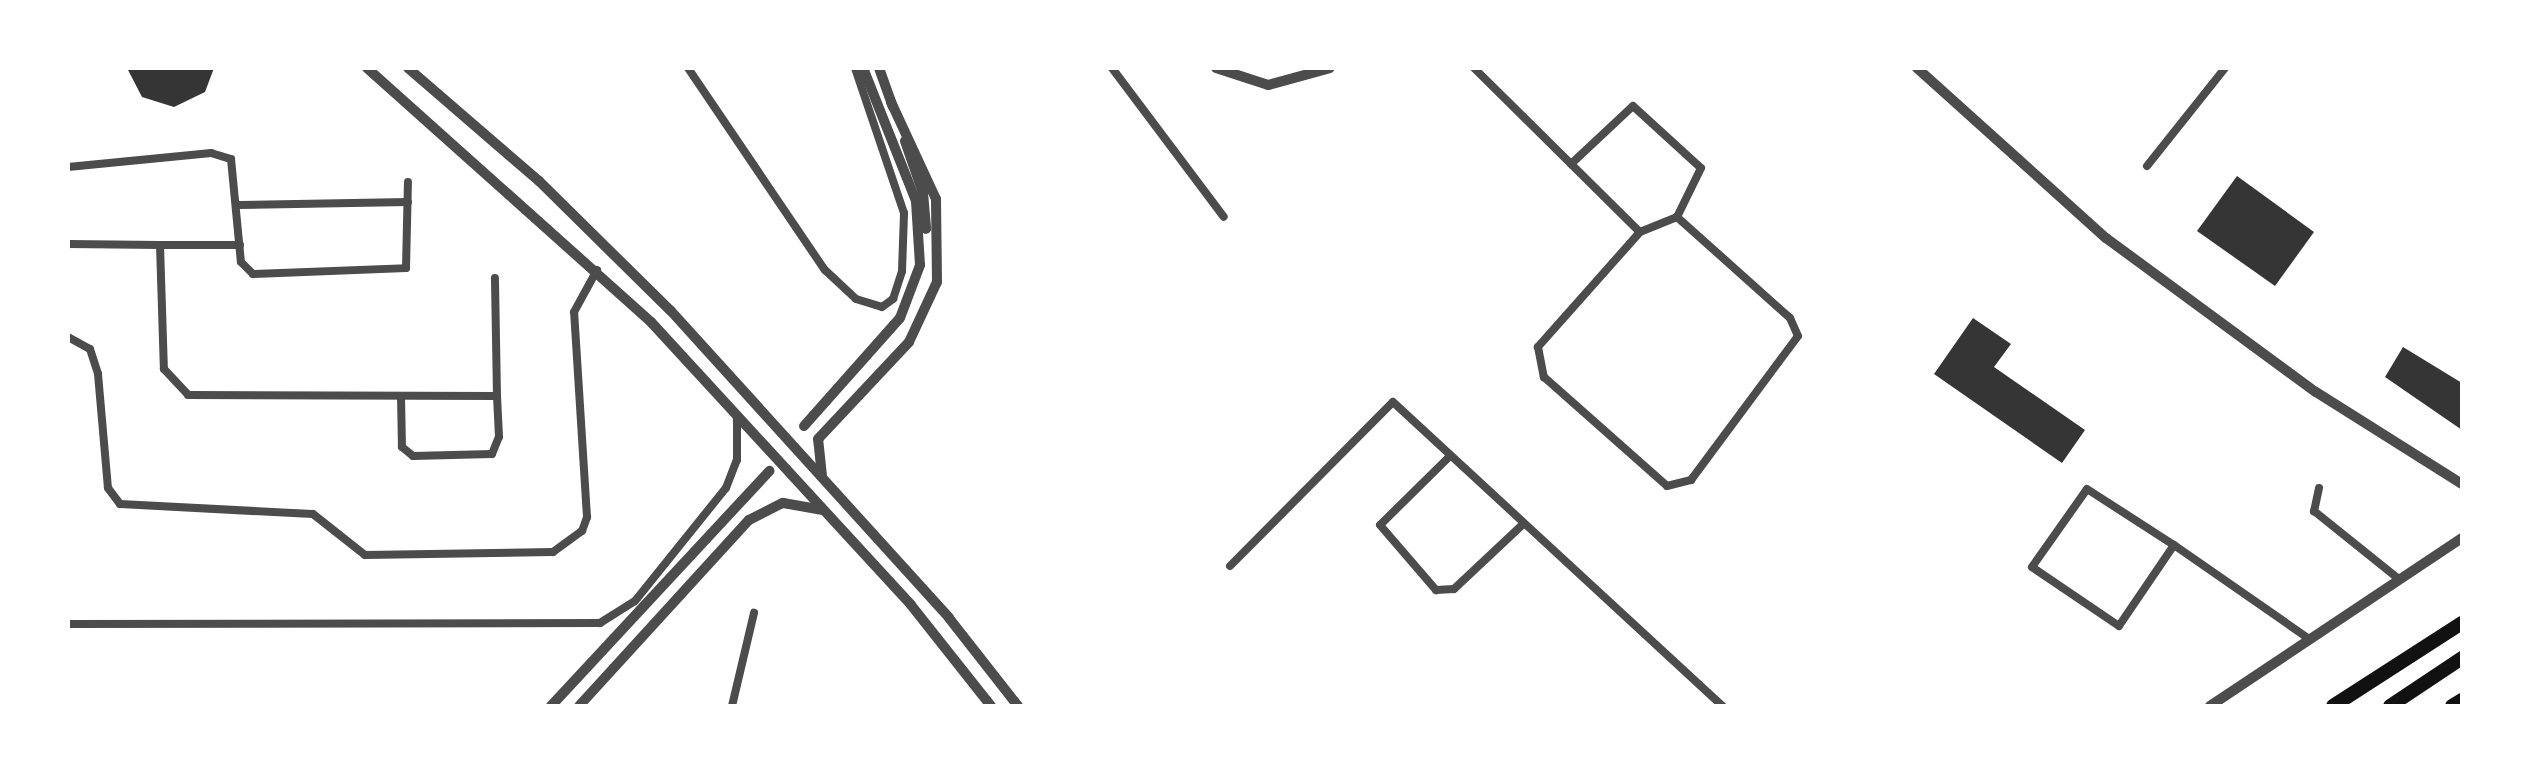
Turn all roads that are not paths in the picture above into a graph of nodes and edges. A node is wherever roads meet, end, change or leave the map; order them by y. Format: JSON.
{"nodes":[{"id":1,"x":367,"y":68,"type":"edge"},
{"id":2,"x":408,"y":68,"type":"edge"},
{"id":3,"x":688,"y":68,"type":"edge"},
{"id":4,"x":855,"y":68,"type":"edge"},
{"id":5,"x":863,"y":68,"type":"edge"},
{"id":6,"x":879,"y":68,"type":"edge"},
{"id":7,"x":1112,"y":68,"type":"edge"},
{"id":8,"x":1216,"y":68,"type":"edge"},
{"id":9,"x":1330,"y":68,"type":"edge"},
{"id":10,"x":1474,"y":68,"type":"edge"},
{"id":11,"x":1917,"y":68,"type":"edge"},
{"id":12,"x":2225,"y":68,"type":"edge"},
{"id":13,"x":891,"y":102,"type":"junction"},
{"id":14,"x":1571,"y":164,"type":"junction"},
{"id":15,"x":2147,"y":166,"type":"dead end"},
{"id":16,"x":68,"y":167,"type":"edge"},
{"id":17,"x":408,"y":182,"type":"dead end"},
{"id":18,"x":408,"y":202,"type":"junction"},
{"id":19,"x":239,"y":205,"type":"junction"},
{"id":20,"x":1224,"y":217,"type":"dead end"},
{"id":21,"x":1677,"y":217,"type":"junction"},
{"id":22,"x":1640,"y":232,"type":"junction"},
{"id":23,"x":68,"y":244,"type":"edge"},
{"id":24,"x":160,"y":245,"type":"junction"},
{"id":25,"x":240,"y":245,"type":"junction"},
{"id":26,"x":922,"y":247,"type":"junction"},
{"id":27,"x":598,"y":270,"type":"junction"},
{"id":28,"x":495,"y":278,"type":"dead end"},
{"id":29,"x":68,"y":337,"type":"edge"},
{"id":30,"x":401,"y":396,"type":"junction"},
{"id":31,"x":497,"y":396,"type":"junction"},
{"id":32,"x":737,"y":417,"type":"junction"},
{"id":33,"x":804,"y":426,"type":"dead end"},
{"id":34,"x":1450,"y":456,"type":"junction"},
{"id":35,"x":769,"y":471,"type":"dead end"},
{"id":36,"x":2462,"y":484,"type":"edge"},
{"id":37,"x":2319,"y":488,"type":"dead end"},
{"id":38,"x":829,"y":489,"type":"junction"},
{"id":39,"x":823,"y":511,"type":"junction"},
{"id":40,"x":1521,"y":526,"type":"junction"},
{"id":41,"x":2462,"y":538,"type":"edge"},
{"id":42,"x":2174,"y":545,"type":"junction"},
{"id":43,"x":1230,"y":566,"type":"dead end"},
{"id":44,"x":2400,"y":580,"type":"junction"},
{"id":45,"x":754,"y":613,"type":"dead end"},
{"id":46,"x":2462,"y":623,"type":"edge"},
{"id":47,"x":68,"y":624,"type":"edge"},
{"id":48,"x":2309,"y":639,"type":"junction"},
{"id":49,"x":2462,"y":658,"type":"edge"},
{"id":50,"x":2462,"y":700,"type":"edge"},
{"id":51,"x":551,"y":706,"type":"edge"},
{"id":52,"x":579,"y":706,"type":"edge"},
{"id":53,"x":732,"y":706,"type":"edge"},
{"id":54,"x":991,"y":706,"type":"edge"},
{"id":55,"x":1018,"y":706,"type":"edge"},
{"id":56,"x":1723,"y":706,"type":"edge"},
{"id":57,"x":2210,"y":706,"type":"edge"},
{"id":58,"x":2333,"y":706,"type":"edge"},
{"id":59,"x":2390,"y":706,"type":"edge"},
{"id":60,"x":2452,"y":706,"type":"edge"}],
"edges":[{"from":1,"to":27,"type":"street"},
{"from":2,"to":38,"type":"street"},
{"from":3,"to":4,"type":"street"},
{"from":5,"to":26,"type":"street"},
{"from":6,"to":13,"type":"street"},
{"from":7,"to":20,"type":"street"},
{"from":8,"to":9,"type":"street"},
{"from":10,"to":14,"type":"street"},
{"from":11,"to":36,"type":"street"},
{"from":12,"to":15,"type":"street"},
{"from":13,"to":26,"type":"street"},
{"from":13,"to":38,"type":"street"},
{"from":14,"to":21,"type":"street"},
{"from":14,"to":22,"type":"street"},
{"from":16,"to":19,"type":"street"},
{"from":17,"to":18,"type":"street"},
{"from":18,"to":19,"type":"street"},
{"from":18,"to":25,"type":"street"},
{"from":19,"to":25,"type":"street"},
{"from":21,"to":22,"type":"street"},
{"from":21,"to":22,"type":"street"},
{"from":23,"to":24,"type":"street"},
{"from":24,"to":25,"type":"street"},
{"from":24,"to":30,"type":"street"},
{"from":26,"to":33,"type":"street"},
{"from":27,"to":29,"type":"street"},
{"from":27,"to":32,"type":"street"},
{"from":28,"to":31,"type":"street"},
{"from":30,"to":31,"type":"street"},
{"from":30,"to":31,"type":"street"},
{"from":32,"to":39,"type":"street"},
{"from":32,"to":47,"type":"street"},
{"from":34,"to":40,"type":"street"},
{"from":34,"to":40,"type":"street"},
{"from":34,"to":43,"type":"street"},
{"from":35,"to":51,"type":"street"},
{"from":37,"to":44,"type":"street"},
{"from":38,"to":55,"type":"street"},
{"from":39,"to":52,"type":"street"},
{"from":39,"to":54,"type":"street"},
{"from":40,"to":56,"type":"street"},
{"from":41,"to":44,"type":"street"},
{"from":42,"to":42,"type":"street"},
{"from":42,"to":48,"type":"street"},
{"from":44,"to":48,"type":"street"},
{"from":45,"to":53,"type":"street"},
{"from":46,"to":58,"type":"highway"},
{"from":48,"to":57,"type":"street"},
{"from":49,"to":59,"type":"highway"},
{"from":50,"to":60,"type":"highway"}]}
